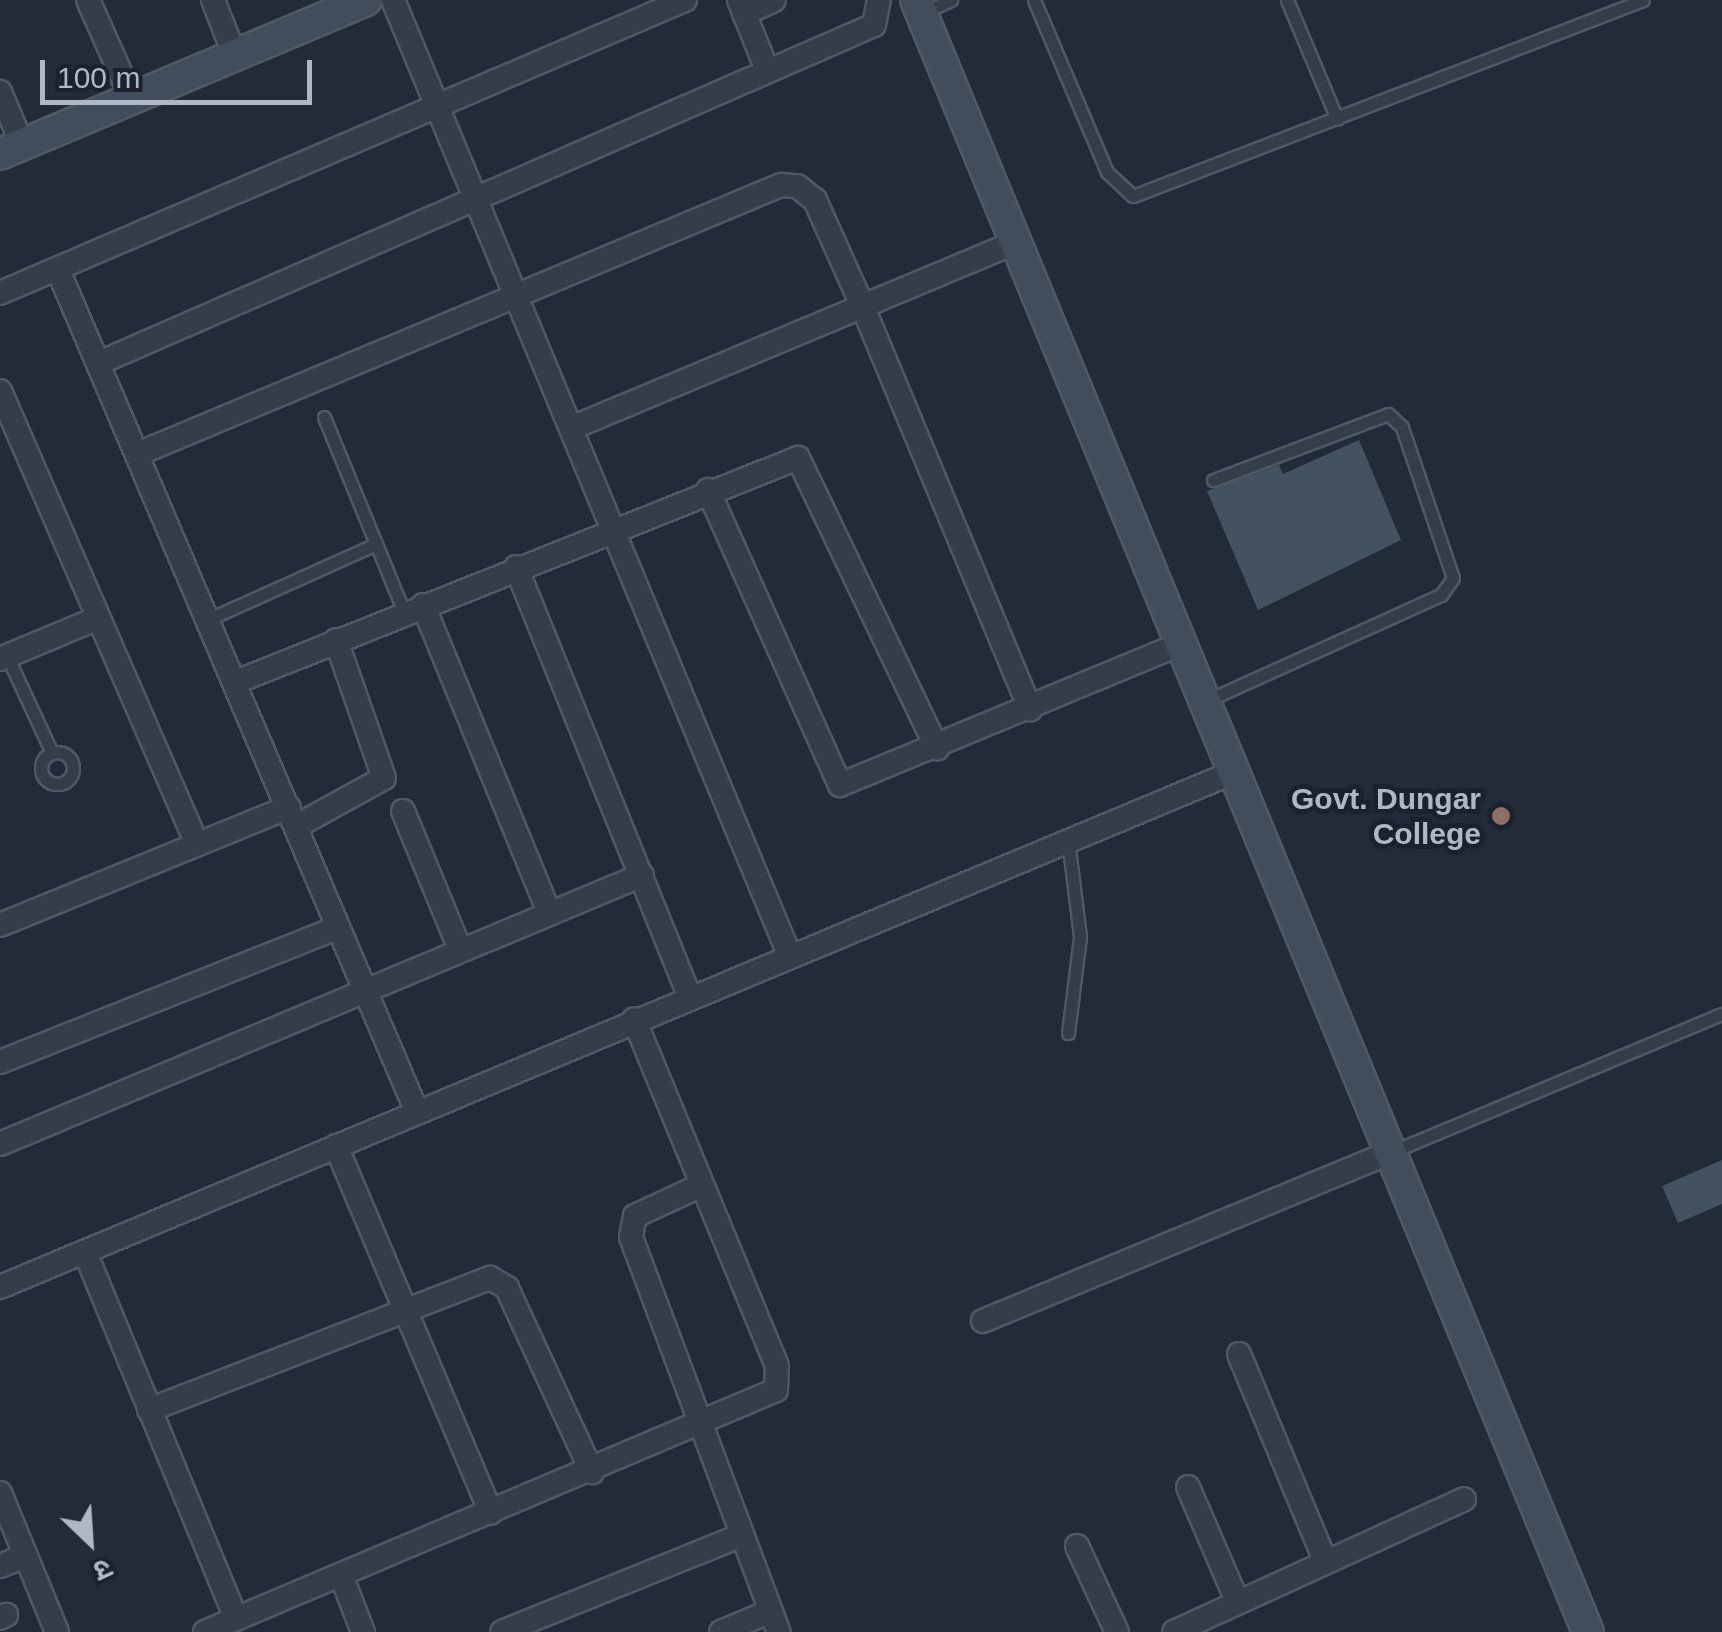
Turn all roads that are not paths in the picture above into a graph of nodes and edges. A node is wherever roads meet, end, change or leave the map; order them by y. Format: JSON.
{"nodes":[{"id":1,"x":88,"y":0,"type":"edge"},
{"id":2,"x":213,"y":0,"type":"edge"},
{"id":3,"x":366,"y":0,"type":"edge"},
{"id":4,"x":393,"y":0,"type":"edge"},
{"id":5,"x":686,"y":0,"type":"edge"},
{"id":6,"x":774,"y":0,"type":"edge"},
{"id":7,"x":951,"y":0,"type":"edge"},
{"id":8,"x":1034,"y":0,"type":"edge"},
{"id":9,"x":1287,"y":0,"type":"edge"},
{"id":10,"x":1644,"y":0,"type":"edge"},
{"id":11,"x":918,"y":5,"type":"edge"},
{"id":12,"x":741,"y":7,"type":"edge"},
{"id":13,"x":881,"y":8,"type":"edge"},
{"id":14,"x":235,"y":56,"type":"junction"},
{"id":15,"x":767,"y":70,"type":"junction"},
{"id":16,"x":0,"y":92,"type":"edge"},
{"id":17,"x":132,"y":98,"type":"junction"},
{"id":18,"x":438,"y":102,"type":"junction"},
{"id":19,"x":1337,"y":119,"type":"junction"},
{"id":20,"x":11,"y":149,"type":"edge"},
{"id":21,"x":477,"y":199,"type":"junction"},
{"id":22,"x":1016,"y":242,"type":"junction"},
{"id":23,"x":58,"y":270,"type":"junction"},
{"id":24,"x":0,"y":293,"type":"edge"},
{"id":25,"x":516,"y":293,"type":"junction"},
{"id":26,"x":862,"y":304,"type":"junction"},
{"id":27,"x":99,"y":363,"type":"junction"},
{"id":28,"x":0,"y":391,"type":"edge"},
{"id":29,"x":324,"y":417,"type":"dead end"},
{"id":30,"x":574,"y":427,"type":"junction"},
{"id":31,"x":140,"y":454,"type":"junction"},
{"id":32,"x":1213,"y":480,"type":"dead end"},
{"id":33,"x":708,"y":490,"type":"junction"},
{"id":34,"x":614,"y":528,"type":"junction"},
{"id":35,"x":376,"y":544,"type":"junction"},
{"id":36,"x":516,"y":567,"type":"junction"},
{"id":37,"x":413,"y":609,"type":"junction"},
{"id":38,"x":98,"y":618,"type":"junction"},
{"id":39,"x":209,"y":619,"type":"junction"},
{"id":40,"x":336,"y":640,"type":"junction"},
{"id":41,"x":1181,"y":644,"type":"junction"},
{"id":42,"x":2,"y":651,"type":"edge"},
{"id":43,"x":236,"y":682,"type":"junction"},
{"id":44,"x":1206,"y":701,"type":"junction"},
{"id":45,"x":1030,"y":709,"type":"junction"},
{"id":46,"x":937,"y":748,"type":"junction"},
{"id":47,"x":52,"y":753,"type":"dead end"},
{"id":48,"x":1232,"y":773,"type":"junction"},
{"id":49,"x":403,"y":810,"type":"dead end"},
{"id":50,"x":293,"y":816,"type":"junction"},
{"id":51,"x":1068,"y":840,"type":"junction"},
{"id":52,"x":196,"y":842,"type":"junction"},
{"id":53,"x":642,"y":876,"type":"junction"},
{"id":54,"x":548,"y":910,"type":"junction"},
{"id":55,"x":1,"y":922,"type":"edge"},
{"id":56,"x":336,"y":928,"type":"junction"},
{"id":57,"x":459,"y":946,"type":"junction"},
{"id":58,"x":789,"y":954,"type":"junction"},
{"id":59,"x":362,"y":987,"type":"junction"},
{"id":60,"x":689,"y":995,"type":"junction"},
{"id":61,"x":1722,"y":1014,"type":"edge"},
{"id":62,"x":634,"y":1019,"type":"junction"},
{"id":63,"x":1068,"y":1033,"type":"dead end"},
{"id":64,"x":3,"y":1052,"type":"edge"},
{"id":65,"x":417,"y":1112,"type":"junction"},
{"id":66,"x":0,"y":1144,"type":"edge"},
{"id":67,"x":336,"y":1146,"type":"junction"},
{"id":68,"x":1389,"y":1153,"type":"junction"},
{"id":69,"x":702,"y":1185,"type":"junction"},
{"id":70,"x":85,"y":1252,"type":"junction"},
{"id":71,"x":0,"y":1288,"type":"edge"},
{"id":72,"x":406,"y":1303,"type":"junction"},
{"id":73,"x":983,"y":1321,"type":"dead end"},
{"id":74,"x":1240,"y":1354,"type":"dead end"},
{"id":75,"x":150,"y":1410,"type":"junction"},
{"id":76,"x":700,"y":1426,"type":"junction"},
{"id":77,"x":592,"y":1472,"type":"junction"},
{"id":78,"x":1188,"y":1487,"type":"dead end"},
{"id":79,"x":0,"y":1493,"type":"edge"},
{"id":80,"x":1464,"y":1499,"type":"dead end"},
{"id":81,"x":491,"y":1513,"type":"junction"},
{"id":82,"x":742,"y":1535,"type":"junction"},
{"id":83,"x":1077,"y":1546,"type":"dead end"},
{"id":84,"x":25,"y":1556,"type":"junction"},
{"id":85,"x":1326,"y":1563,"type":"junction"},
{"id":86,"x":0,"y":1566,"type":"edge"},
{"id":87,"x":341,"y":1576,"type":"junction"},
{"id":88,"x":1238,"y":1603,"type":"junction"},
{"id":89,"x":236,"y":1619,"type":"junction"},
{"id":90,"x":775,"y":1621,"type":"edge"},
{"id":91,"x":58,"y":1632,"type":"edge"},
{"id":92,"x":205,"y":1632,"type":"edge"},
{"id":93,"x":363,"y":1632,"type":"edge"},
{"id":94,"x":502,"y":1632,"type":"edge"},
{"id":95,"x":721,"y":1632,"type":"edge"},
{"id":96,"x":1117,"y":1632,"type":"edge"},
{"id":97,"x":1174,"y":1632,"type":"edge"},
{"id":98,"x":1588,"y":1632,"type":"edge"}],
"edges":[{"from":1,"to":17,"type":"street"},
{"from":2,"to":14,"type":"street"},
{"from":3,"to":14,"type":"street"},
{"from":4,"to":18,"type":"street"},
{"from":5,"to":18,"type":"street"},
{"from":6,"to":12,"type":"street"},
{"from":7,"to":11,"type":"lane"},
{"from":8,"to":19,"type":"lane"},
{"from":9,"to":19,"type":"lane"},
{"from":10,"to":19,"type":"lane"},
{"from":11,"to":13,"type":"street"},
{"from":11,"to":22,"type":"street"},
{"from":12,"to":15,"type":"street"},
{"from":13,"to":15,"type":"street"},
{"from":14,"to":17,"type":"street"},
{"from":15,"to":21,"type":"street"},
{"from":16,"to":20,"type":"street"},
{"from":17,"to":20,"type":"street"},
{"from":18,"to":21,"type":"street"},
{"from":18,"to":23,"type":"street"},
{"from":21,"to":25,"type":"street"},
{"from":21,"to":27,"type":"street"},
{"from":22,"to":26,"type":"street"},
{"from":22,"to":41,"type":"street"},
{"from":23,"to":24,"type":"street"},
{"from":23,"to":27,"type":"street"},
{"from":25,"to":26,"type":"street"},
{"from":25,"to":30,"type":"street"},
{"from":25,"to":31,"type":"street"},
{"from":26,"to":30,"type":"street"},
{"from":26,"to":45,"type":"street"},
{"from":27,"to":31,"type":"street"},
{"from":28,"to":38,"type":"street"},
{"from":29,"to":35,"type":"lane"},
{"from":30,"to":34,"type":"street"},
{"from":31,"to":39,"type":"street"},
{"from":32,"to":44,"type":"lane"},
{"from":33,"to":34,"type":"street"},
{"from":33,"to":46,"type":"street"},
{"from":33,"to":46,"type":"street"},
{"from":34,"to":36,"type":"street"},
{"from":34,"to":58,"type":"street"},
{"from":35,"to":37,"type":"lane"},
{"from":35,"to":39,"type":"lane"},
{"from":36,"to":37,"type":"street"},
{"from":36,"to":53,"type":"street"},
{"from":37,"to":40,"type":"street"},
{"from":37,"to":54,"type":"street"},
{"from":38,"to":42,"type":"street"},
{"from":38,"to":52,"type":"street"},
{"from":39,"to":43,"type":"street"},
{"from":40,"to":43,"type":"street"},
{"from":40,"to":50,"type":"street"},
{"from":41,"to":44,"type":"street"},
{"from":41,"to":45,"type":"street"},
{"from":42,"to":47,"type":"lane"},
{"from":43,"to":50,"type":"street"},
{"from":44,"to":48,"type":"street"},
{"from":45,"to":46,"type":"street"},
{"from":48,"to":51,"type":"street"},
{"from":48,"to":68,"type":"street"},
{"from":49,"to":57,"type":"street"},
{"from":50,"to":52,"type":"street"},
{"from":50,"to":56,"type":"street"},
{"from":51,"to":58,"type":"street"},
{"from":51,"to":63,"type":"lane"},
{"from":52,"to":55,"type":"street"},
{"from":53,"to":54,"type":"street"},
{"from":53,"to":60,"type":"street"},
{"from":54,"to":57,"type":"street"},
{"from":56,"to":59,"type":"street"},
{"from":56,"to":64,"type":"street"},
{"from":57,"to":59,"type":"street"},
{"from":58,"to":60,"type":"street"},
{"from":59,"to":65,"type":"street"},
{"from":59,"to":66,"type":"street"},
{"from":60,"to":62,"type":"street"},
{"from":61,"to":68,"type":"lane"},
{"from":62,"to":65,"type":"street"},
{"from":62,"to":69,"type":"street"},
{"from":65,"to":67,"type":"street"},
{"from":67,"to":70,"type":"street"},
{"from":67,"to":72,"type":"street"},
{"from":68,"to":73,"type":"street"},
{"from":68,"to":98,"type":"street"},
{"from":69,"to":76,"type":"street"},
{"from":69,"to":76,"type":"street"},
{"from":70,"to":71,"type":"street"},
{"from":70,"to":75,"type":"street"},
{"from":72,"to":75,"type":"street"},
{"from":72,"to":77,"type":"street"},
{"from":72,"to":81,"type":"street"},
{"from":74,"to":85,"type":"street"},
{"from":75,"to":89,"type":"street"},
{"from":76,"to":77,"type":"street"},
{"from":76,"to":82,"type":"street"},
{"from":77,"to":81,"type":"street"},
{"from":78,"to":88,"type":"street"},
{"from":79,"to":84,"type":"street"},
{"from":80,"to":85,"type":"street"},
{"from":81,"to":87,"type":"street"},
{"from":82,"to":90,"type":"street"},
{"from":82,"to":94,"type":"street"},
{"from":83,"to":96,"type":"street"},
{"from":84,"to":86,"type":"street"},
{"from":84,"to":91,"type":"street"},
{"from":85,"to":88,"type":"street"},
{"from":87,"to":89,"type":"street"},
{"from":87,"to":93,"type":"street"},
{"from":88,"to":97,"type":"street"},
{"from":89,"to":92,"type":"street"},
{"from":90,"to":95,"type":"street"}]}
